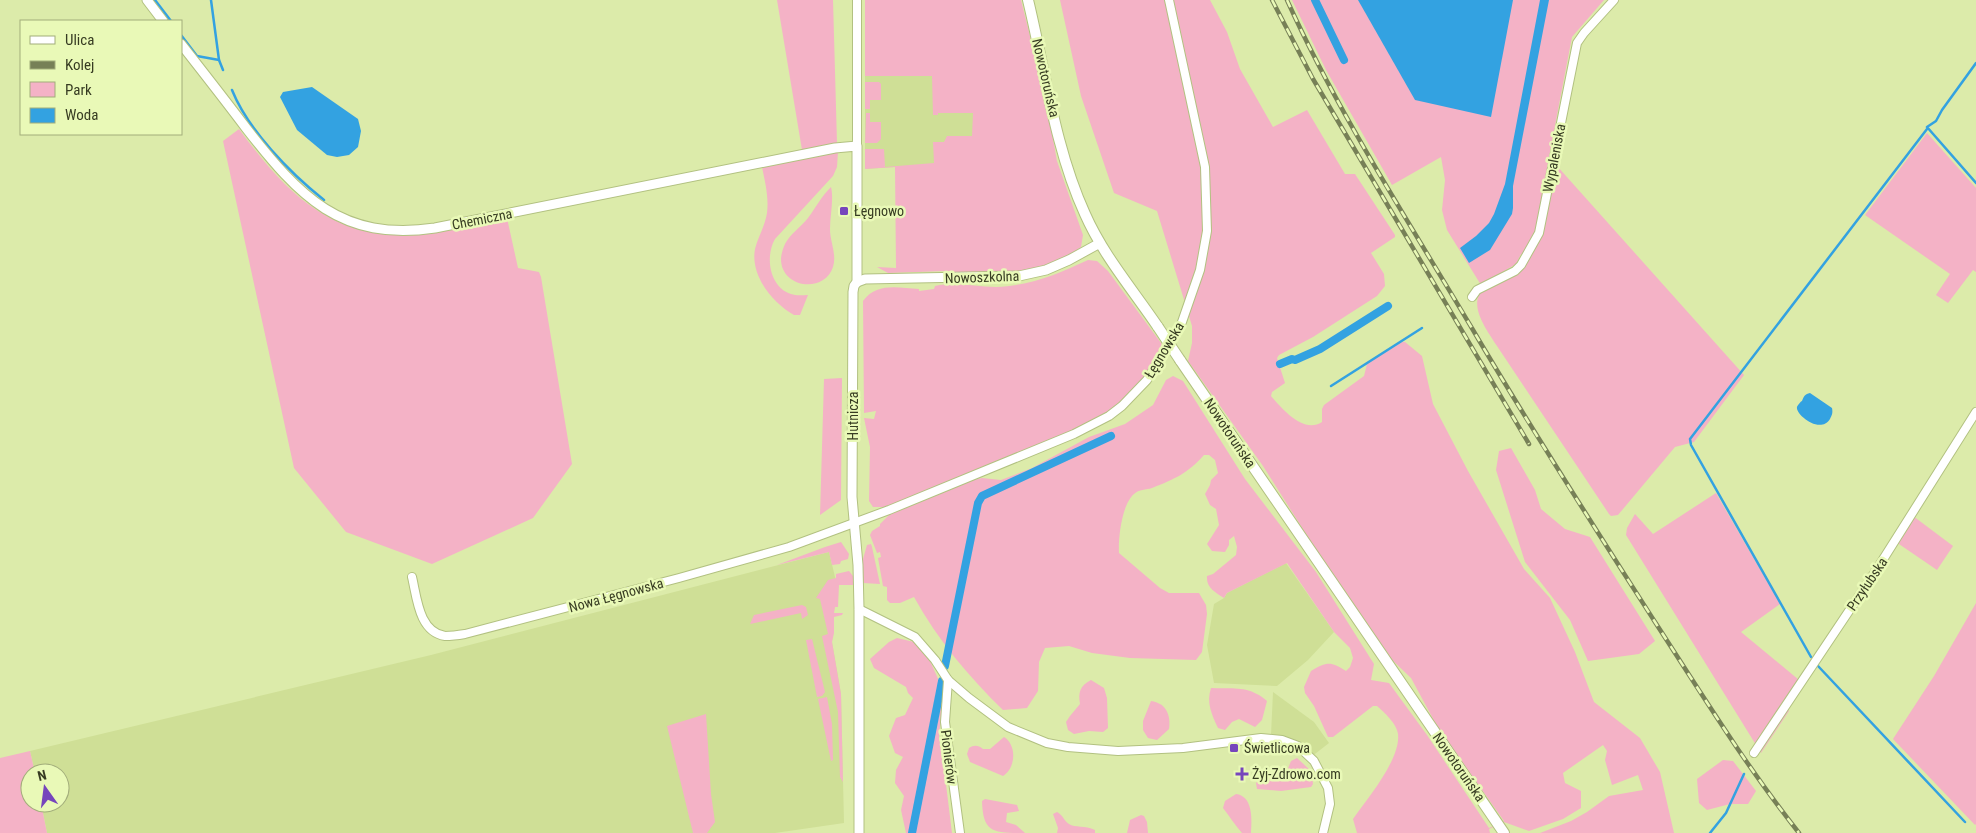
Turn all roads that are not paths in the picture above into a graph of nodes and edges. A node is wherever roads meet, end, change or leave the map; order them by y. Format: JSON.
{"nodes":[{"id":1,"x":147,"y":0,"type":"edge"},
{"id":2,"x":856,"y":0,"type":"edge"},
{"id":3,"x":1028,"y":0,"type":"edge"},
{"id":4,"x":1169,"y":0,"type":"edge"},
{"id":5,"x":1614,"y":0,"type":"edge"},
{"id":6,"x":163,"y":20,"type":"edge"},
{"id":7,"x":182,"y":45,"type":"edge"},
{"id":8,"x":857,"y":146,"type":"junction"},
{"id":9,"x":1100,"y":243,"type":"junction"},
{"id":10,"x":857,"y":282,"type":"junction"},
{"id":11,"x":1472,"y":297,"type":"dead end"},
{"id":12,"x":1976,"y":412,"type":"edge"},
{"id":13,"x":854,"y":523,"type":"junction"},
{"id":14,"x":412,"y":577,"type":"dead end"},
{"id":15,"x":859,"y":609,"type":"junction"},
{"id":16,"x":948,"y":680,"type":"junction"},
{"id":17,"x":1754,"y":753,"type":"dead end"},
{"id":18,"x":859,"y":833,"type":"edge"},
{"id":19,"x":960,"y":833,"type":"edge"},
{"id":20,"x":1324,"y":833,"type":"edge"},
{"id":21,"x":1504,"y":833,"type":"edge"}],
"edges":[{"from":1,"to":6,"type":"street"},
{"from":2,"to":8,"type":"street","name":"Hutnicza"},
{"from":3,"to":9,"type":"main road","name":"Nowotoruńska"},
{"from":4,"to":13,"type":"street","name":"Łęgnowska"},
{"from":5,"to":11,"type":"street","name":"Wypaleniska"},
{"from":7,"to":8,"type":"street","name":"Chemiczna"},
{"from":8,"to":10,"type":"street","name":"Hutnicza"},
{"from":9,"to":10,"type":"street","name":"Nowoszkolna"},
{"from":9,"to":21,"type":"main road","name":"Nowotoruńska","bridge":true},
{"from":10,"to":13,"type":"street","name":"Hutnicza"},
{"from":12,"to":17,"type":"street","name":"Przyłubska"},
{"from":13,"to":14,"type":"street","name":"Nowa Łęgnowska"},
{"from":13,"to":15,"type":"street","name":"Hutnicza"},
{"from":15,"to":16,"type":"street"},
{"from":15,"to":18,"type":"street","name":"Hutnicza"},
{"from":16,"to":19,"type":"street","name":"Pionierów"},
{"from":16,"to":20,"type":"street"}]}
